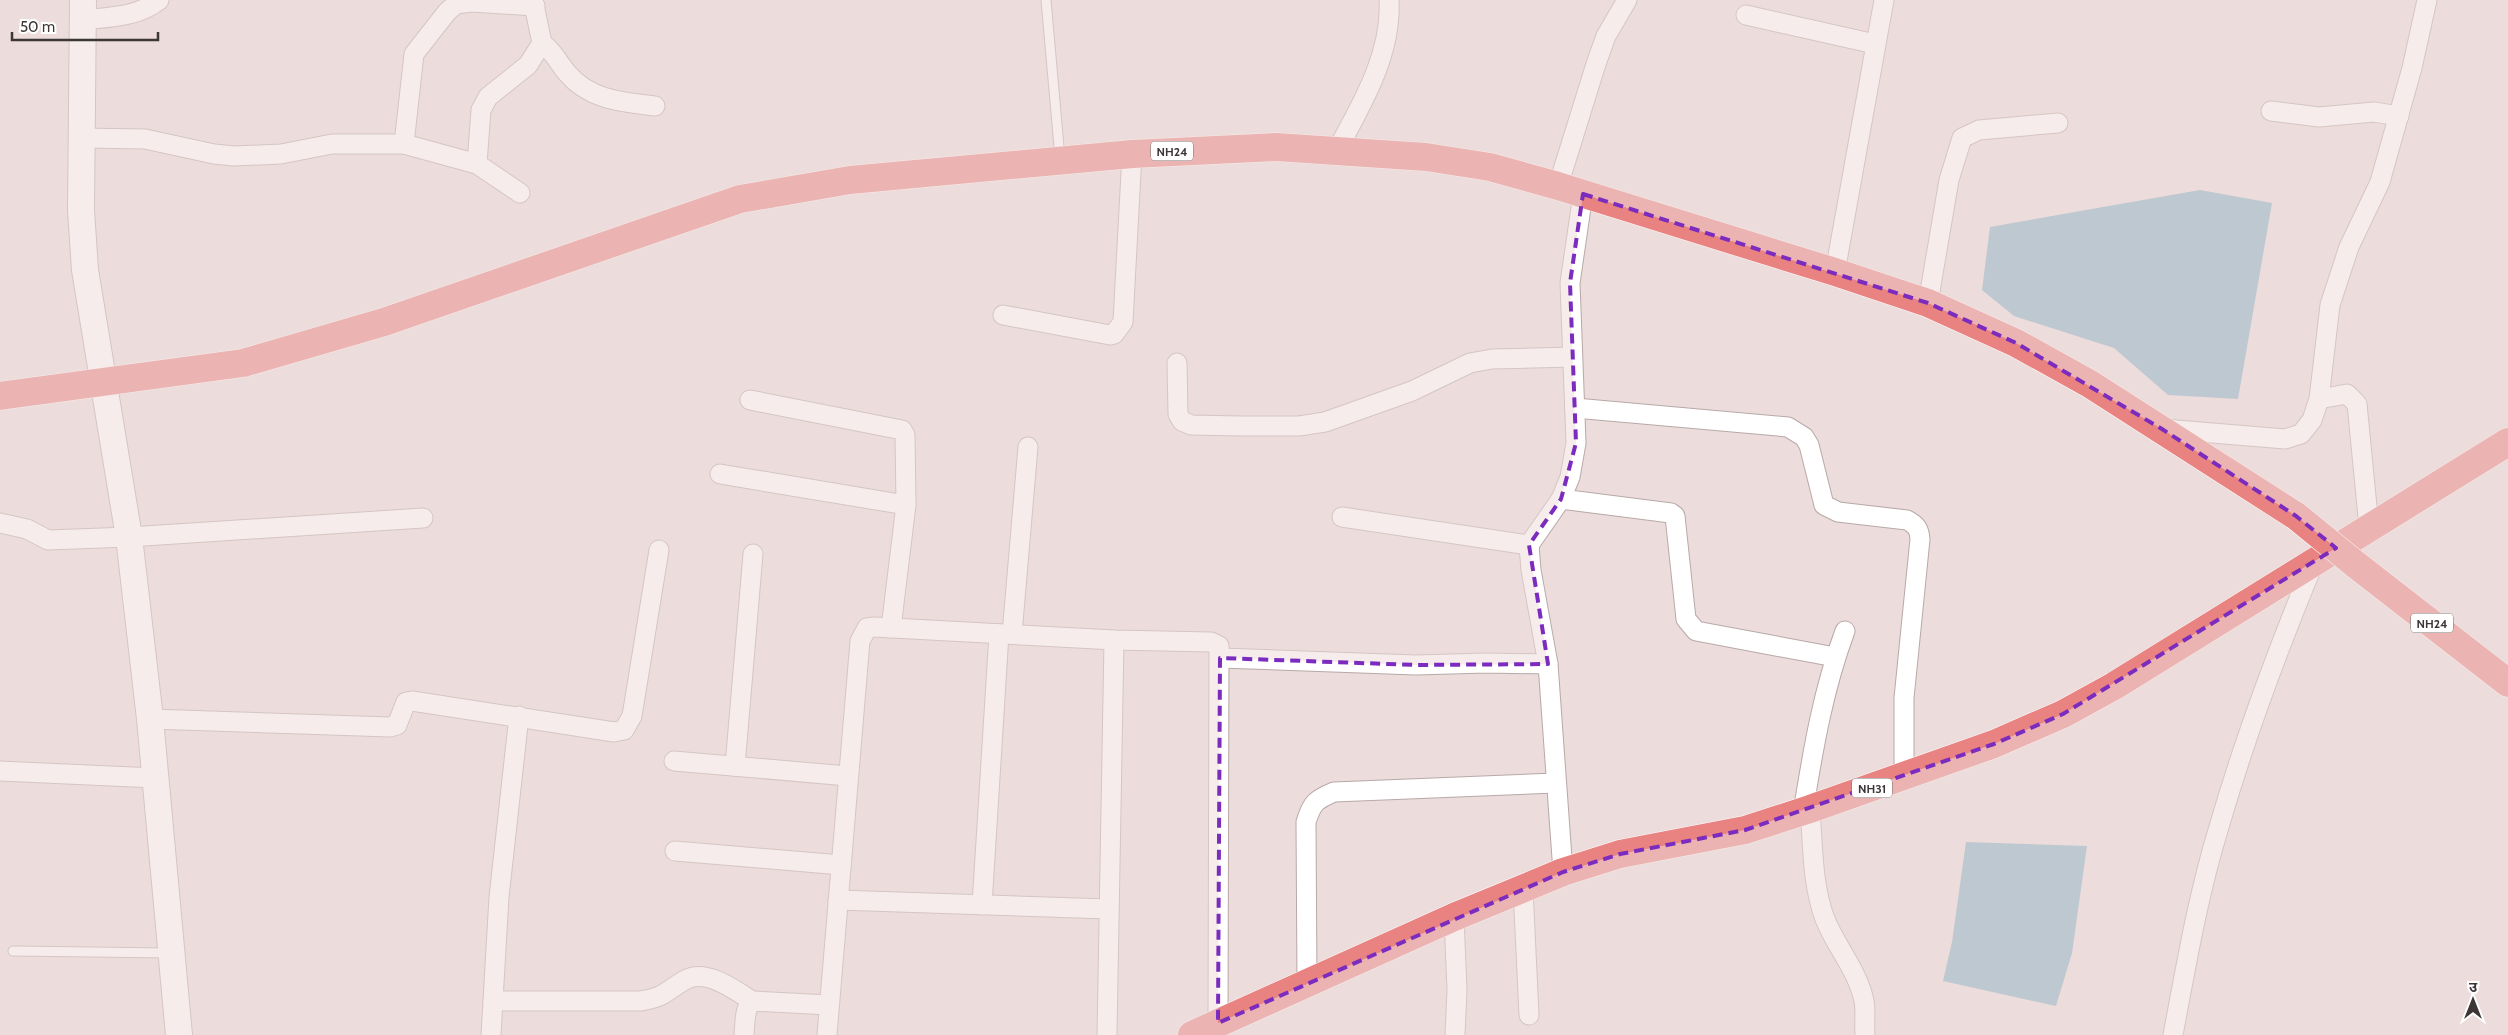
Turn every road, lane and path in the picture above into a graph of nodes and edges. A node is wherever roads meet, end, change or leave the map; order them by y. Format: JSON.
{"nodes":[{"id":1,"x":160,"y":0,"type":"edge"},
{"id":2,"x":1046,"y":0,"type":"edge"},
{"id":3,"x":1389,"y":0,"type":"edge"},
{"id":4,"x":1627,"y":0,"type":"edge"},
{"id":5,"x":1884,"y":0,"type":"edge"},
{"id":6,"x":2427,"y":0,"type":"edge"},
{"id":7,"x":534,"y":3,"type":"edge"},
{"id":8,"x":83,"y":10,"type":"edge"},
{"id":9,"x":1746,"y":15,"type":"dead end"},
{"id":10,"x":542,"y":43,"type":"junction"},
{"id":11,"x":1875,"y":44,"type":"junction"},
{"id":12,"x":655,"y":106,"type":"dead end"},
{"id":13,"x":2271,"y":111,"type":"dead end"},
{"id":14,"x":2399,"y":116,"type":"junction"},
{"id":15,"x":2058,"y":123,"type":"dead end"},
{"id":16,"x":81,"y":138,"type":"junction"},
{"id":17,"x":404,"y":144,"type":"junction"},
{"id":18,"x":1337,"y":150,"type":"junction"},
{"id":19,"x":1132,"y":154,"type":"junction"},
{"id":20,"x":1060,"y":160,"type":"junction"},
{"id":21,"x":477,"y":164,"type":"junction"},
{"id":22,"x":1558,"y":186,"type":"junction"},
{"id":23,"x":520,"y":193,"type":"dead end"},
{"id":24,"x":1583,"y":194,"type":"junction"},
{"id":25,"x":1836,"y":272,"type":"junction"},
{"id":26,"x":1928,"y":303,"type":"junction"},
{"id":27,"x":1003,"y":315,"type":"dead end"},
{"id":28,"x":1572,"y":357,"type":"junction"},
{"id":29,"x":1177,"y":363,"type":"dead end"},
{"id":30,"x":105,"y":382,"type":"junction"},
{"id":31,"x":0,"y":396,"type":"edge"},
{"id":32,"x":2320,"y":399,"type":"junction"},
{"id":33,"x":750,"y":400,"type":"dead end"},
{"id":34,"x":1575,"y":408,"type":"junction"},
{"id":35,"x":2162,"y":429,"type":"junction"},
{"id":36,"x":2508,"y":442,"type":"edge"},
{"id":37,"x":1028,"y":447,"type":"dead end"},
{"id":38,"x":720,"y":474,"type":"dead end"},
{"id":39,"x":1561,"y":500,"type":"junction"},
{"id":40,"x":906,"y":505,"type":"junction"},
{"id":41,"x":1342,"y":517,"type":"dead end"},
{"id":42,"x":423,"y":518,"type":"dead end"},
{"id":43,"x":0,"y":523,"type":"edge"},
{"id":44,"x":2368,"y":527,"type":"junction"},
{"id":45,"x":129,"y":537,"type":"junction"},
{"id":46,"x":1529,"y":546,"type":"junction"},
{"id":47,"x":658,"y":550,"type":"dead end"},
{"id":48,"x":753,"y":554,"type":"dead end"},
{"id":49,"x":2314,"y":562,"type":"junction"},
{"id":50,"x":891,"y":628,"type":"junction"},
{"id":51,"x":1845,"y":631,"type":"dead end"},
{"id":52,"x":1005,"y":634,"type":"junction"},
{"id":53,"x":1114,"y":640,"type":"junction"},
{"id":54,"x":1835,"y":657,"type":"junction"},
{"id":55,"x":1220,"y":658,"type":"junction"},
{"id":56,"x":1548,"y":664,"type":"junction"},
{"id":57,"x":2508,"y":683,"type":"edge"},
{"id":58,"x":519,"y":716,"type":"junction"},
{"id":59,"x":150,"y":719,"type":"junction"},
{"id":60,"x":674,"y":761,"type":"dead end"},
{"id":61,"x":735,"y":766,"type":"junction"},
{"id":62,"x":0,"y":771,"type":"edge"},
{"id":63,"x":848,"y":776,"type":"junction"},
{"id":64,"x":1904,"y":777,"type":"junction"},
{"id":65,"x":155,"y":778,"type":"junction"},
{"id":66,"x":1556,"y":783,"type":"junction"},
{"id":67,"x":1807,"y":810,"type":"junction"},
{"id":68,"x":675,"y":851,"type":"dead end"},
{"id":69,"x":841,"y":864,"type":"junction"},
{"id":70,"x":1563,"y":872,"type":"junction"},
{"id":71,"x":1523,"y":888,"type":"junction"},
{"id":72,"x":838,"y":900,"type":"junction"},
{"id":73,"x":982,"y":905,"type":"junction"},
{"id":74,"x":1109,"y":909,"type":"junction"},
{"id":75,"x":1454,"y":917,"type":"junction"},
{"id":76,"x":13,"y":951,"type":"dead end"},
{"id":77,"x":170,"y":953,"type":"junction"},
{"id":78,"x":1307,"y":982,"type":"junction"},
{"id":79,"x":493,"y":1001,"type":"junction"},
{"id":80,"x":752,"y":1001,"type":"junction"},
{"id":81,"x":829,"y":1005,"type":"junction"},
{"id":82,"x":1529,"y":1015,"type":"dead end"},
{"id":83,"x":1225,"y":1025,"type":"edge"},
{"id":84,"x":179,"y":1035,"type":"edge"},
{"id":85,"x":491,"y":1035,"type":"edge"},
{"id":86,"x":744,"y":1035,"type":"edge"},
{"id":87,"x":827,"y":1035,"type":"edge"},
{"id":88,"x":1107,"y":1035,"type":"edge"},
{"id":89,"x":1192,"y":1035,"type":"edge"},
{"id":90,"x":1455,"y":1035,"type":"edge"},
{"id":91,"x":1864,"y":1035,"type":"edge"},
{"id":92,"x":2173,"y":1035,"type":"edge"}],
"edges":[{"from":1,"to":8,"type":"street"},
{"from":2,"to":20,"type":"lane"},
{"from":3,"to":18,"type":"street"},
{"from":4,"to":22,"type":"street"},
{"from":5,"to":11,"type":"street"},
{"from":6,"to":14,"type":"street"},
{"from":7,"to":10,"type":"street"},
{"from":7,"to":17,"type":"street"},
{"from":8,"to":16,"type":"street"},
{"from":9,"to":11,"type":"street"},
{"from":10,"to":12,"type":"street"},
{"from":10,"to":21,"type":"street"},
{"from":11,"to":25,"type":"street"},
{"from":13,"to":14,"type":"street"},
{"from":14,"to":32,"type":"street"},
{"from":15,"to":26,"type":"street"},
{"from":16,"to":17,"type":"street"},
{"from":16,"to":30,"type":"street"},
{"from":17,"to":21,"type":"street"},
{"from":18,"to":19,"type":"highway","number":"NH24"},
{"from":18,"to":22,"type":"highway","number":"NH24"},
{"from":19,"to":20,"type":"highway","number":"NH24"},
{"from":19,"to":27,"type":"street"},
{"from":20,"to":30,"type":"highway","number":"NH24"},
{"from":21,"to":23,"type":"street"},
{"from":22,"to":24,"type":"highway","number":"NH24"},
{"from":24,"to":25,"type":"highway","number":"NH24"},
{"from":24,"to":28,"type":"street"},
{"from":25,"to":26,"type":"highway","number":"NH24"},
{"from":26,"to":35,"type":"highway","number":"NH24"},
{"from":28,"to":29,"type":"street"},
{"from":28,"to":34,"type":"street"},
{"from":30,"to":31,"type":"highway","number":"NH24"},
{"from":30,"to":45,"type":"street"},
{"from":32,"to":35,"type":"street"},
{"from":32,"to":44,"type":"street"},
{"from":33,"to":40,"type":"street"},
{"from":34,"to":39,"type":"street"},
{"from":34,"to":64,"type":"street"},
{"from":35,"to":57,"type":"highway","number":"NH24","bridge":true},
{"from":36,"to":44,"type":"highway","number":"NH31"},
{"from":37,"to":52,"type":"street"},
{"from":38,"to":40,"type":"street"},
{"from":39,"to":46,"type":"street"},
{"from":39,"to":54,"type":"street"},
{"from":40,"to":50,"type":"street"},
{"from":41,"to":46,"type":"street"},
{"from":42,"to":45,"type":"street"},
{"from":43,"to":45,"type":"street"},
{"from":44,"to":49,"type":"highway","number":"NH31"},
{"from":45,"to":59,"type":"street"},
{"from":46,"to":56,"type":"street"},
{"from":47,"to":58,"type":"street"},
{"from":48,"to":61,"type":"street"},
{"from":49,"to":64,"type":"highway","number":"NH31"},
{"from":49,"to":92,"type":"street"},
{"from":50,"to":52,"type":"street"},
{"from":50,"to":63,"type":"street"},
{"from":51,"to":54,"type":"street"},
{"from":52,"to":53,"type":"street"},
{"from":52,"to":73,"type":"street"},
{"from":53,"to":55,"type":"street"},
{"from":53,"to":74,"type":"street"},
{"from":54,"to":67,"type":"street"},
{"from":55,"to":56,"type":"street"},
{"from":55,"to":83,"type":"street"},
{"from":56,"to":66,"type":"street"},
{"from":58,"to":59,"type":"street"},
{"from":58,"to":79,"type":"street"},
{"from":59,"to":65,"type":"street"},
{"from":60,"to":61,"type":"street"},
{"from":61,"to":63,"type":"street"},
{"from":62,"to":65,"type":"street"},
{"from":63,"to":69,"type":"street"},
{"from":64,"to":67,"type":"highway","number":"NH31"},
{"from":65,"to":77,"type":"street"},
{"from":66,"to":70,"type":"street"},
{"from":66,"to":78,"type":"street"},
{"from":67,"to":70,"type":"highway","number":"NH31"},
{"from":67,"to":91,"type":"street"},
{"from":68,"to":69,"type":"street"},
{"from":69,"to":72,"type":"street"},
{"from":70,"to":71,"type":"highway","number":"NH31"},
{"from":71,"to":75,"type":"highway","number":"NH31"},
{"from":71,"to":82,"type":"street"},
{"from":72,"to":73,"type":"street"},
{"from":72,"to":81,"type":"street"},
{"from":73,"to":74,"type":"street"},
{"from":74,"to":88,"type":"street"},
{"from":75,"to":78,"type":"highway","number":"NH31"},
{"from":75,"to":90,"type":"street"},
{"from":76,"to":77,"type":"lane"},
{"from":77,"to":84,"type":"street"},
{"from":78,"to":83,"type":"highway","number":"NH31"},
{"from":79,"to":80,"type":"street"},
{"from":79,"to":85,"type":"street"},
{"from":80,"to":81,"type":"street"},
{"from":80,"to":86,"type":"street"},
{"from":81,"to":87,"type":"street"},
{"from":83,"to":89,"type":"highway","number":"NH31"}]}
